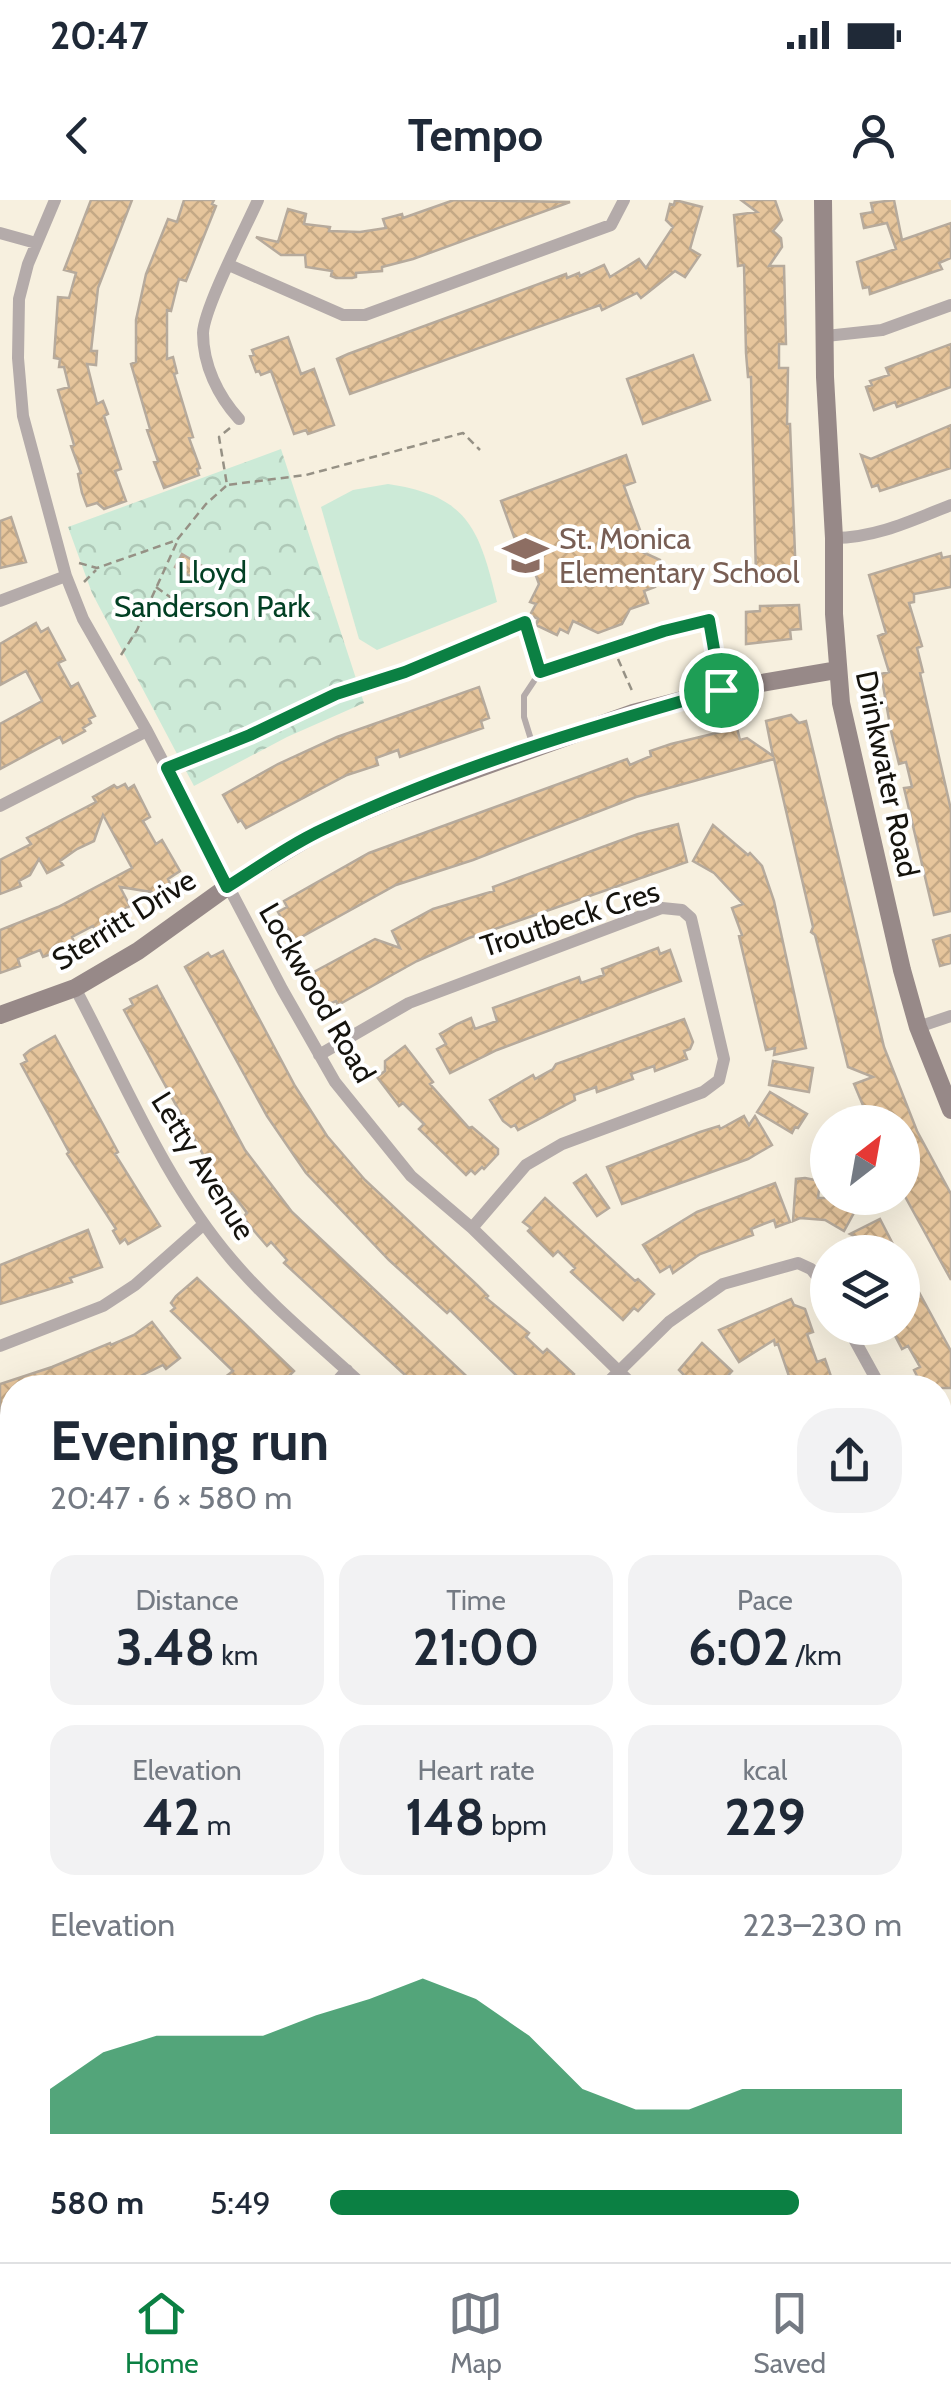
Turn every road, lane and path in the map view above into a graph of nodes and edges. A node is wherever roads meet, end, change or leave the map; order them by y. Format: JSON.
{"nodes":[{"id":1,"x":54,"y":200,"type":"edge"},
{"id":2,"x":258,"y":200,"type":"edge"},
{"id":3,"x":624,"y":200,"type":"edge"},
{"id":4,"x":823,"y":200,"type":"edge"},
{"id":5,"x":0,"y":232,"type":"edge"},
{"id":6,"x":36,"y":243,"type":"junction"},
{"id":7,"x":229,"y":265,"type":"junction"},
{"id":8,"x":951,"y":305,"type":"edge"},
{"id":9,"x":826,"y":336,"type":"junction"},
{"id":10,"x":239,"y":419,"type":"joint"},
{"id":11,"x":480,"y":450,"type":"dead end"},
{"id":12,"x":227,"y":485,"type":"junction"},
{"id":13,"x":951,"y":505,"type":"edge"},
{"id":14,"x":834,"y":538,"type":"junction"},
{"id":15,"x":177,"y":540,"type":"junction"},
{"id":16,"x":60,"y":557,"type":"junction"},
{"id":17,"x":66,"y":576,"type":"junction"},
{"id":18,"x":156,"y":587,"type":"junction"},
{"id":19,"x":0,"y":601,"type":"edge"},
{"id":20,"x":190,"y":612,"type":"dead end"},
{"id":21,"x":614,"y":649,"type":"junction"},
{"id":22,"x":111,"y":670,"type":"junction"},
{"id":23,"x":837,"y":670,"type":"junction"},
{"id":24,"x":540,"y":672,"type":"junction"},
{"id":25,"x":721,"y":690,"type":"junction"},
{"id":26,"x":640,"y":711,"type":"junction"},
{"id":27,"x":147,"y":730,"type":"junction"},
{"id":28,"x":533,"y":746,"type":"junction"},
{"id":29,"x":167,"y":768,"type":"junction"},
{"id":30,"x":0,"y":806,"type":"edge"},
{"id":31,"x":227,"y":887,"type":"junction"},
{"id":32,"x":74,"y":988,"type":"junction"},
{"id":33,"x":0,"y":1015,"type":"edge"},
{"id":34,"x":951,"y":1016,"type":"edge"},
{"id":35,"x":918,"y":1027,"type":"junction"},
{"id":36,"x":319,"y":1056,"type":"junction"},
{"id":37,"x":951,"y":1110,"type":"edge"},
{"id":38,"x":204,"y":1224,"type":"junction"},
{"id":39,"x":472,"y":1228,"type":"junction"},
{"id":40,"x":810,"y":1268,"type":"edge"},
{"id":41,"x":857,"y":1345,"type":"edge"},
{"id":42,"x":0,"y":1346,"type":"edge"},
{"id":43,"x":347,"y":1370,"type":"junction"},
{"id":44,"x":618,"y":1370,"type":"junction"},
{"id":45,"x":343,"y":1375,"type":"edge"},
{"id":46,"x":352,"y":1375,"type":"edge"},
{"id":47,"x":614,"y":1375,"type":"edge"},
{"id":48,"x":623,"y":1375,"type":"edge"},
{"id":49,"x":874,"y":1375,"type":"edge"}],
"edges":[{"from":1,"to":6,"type":"street","name":"Lockwood Road"},
{"from":2,"to":7,"type":"street"},
{"from":3,"to":7,"type":"street"},
{"from":4,"to":9,"type":"street","name":"Drinkwater Road"},
{"from":5,"to":6,"type":"street"},
{"from":6,"to":16,"type":"street","name":"Lockwood Road"},
{"from":7,"to":10,"type":"street"},
{"from":8,"to":9,"type":"street"},
{"from":9,"to":14,"type":"street","name":"Drinkwater Road"},
{"from":10,"to":12,"type":"path"},
{"from":11,"to":12,"type":"path"},
{"from":12,"to":15,"type":"path"},
{"from":13,"to":14,"type":"street"},
{"from":14,"to":23,"type":"street","name":"Drinkwater Road"},
{"from":15,"to":16,"type":"path"},
{"from":15,"to":18,"type":"path"},
{"from":16,"to":17,"type":"street","name":"Lockwood Road"},
{"from":17,"to":19,"type":"street"},
{"from":17,"to":22,"type":"street","name":"Lockwood Road"},
{"from":18,"to":20,"type":"path"},
{"from":18,"to":22,"type":"path"},
{"from":21,"to":24,"type":"lane"},
{"from":21,"to":25,"type":"lane"},
{"from":21,"to":26,"type":"path"},
{"from":22,"to":27,"type":"street","name":"Lockwood Road"},
{"from":23,"to":25,"type":"street","name":"Sterritt Drive"},
{"from":23,"to":35,"type":"street","name":"Drinkwater Road"},
{"from":24,"to":28,"type":"lane"},
{"from":24,"to":29,"type":"path"},
{"from":25,"to":26,"type":"street","name":"Sterritt Drive"},
{"from":26,"to":28,"type":"street","name":"Sterritt Drive"},
{"from":27,"to":29,"type":"street","name":"Lockwood Road"},
{"from":27,"to":30,"type":"street"},
{"from":28,"to":31,"type":"street","name":"Sterritt Drive"},
{"from":29,"to":31,"type":"street","name":"Lockwood Road"},
{"from":31,"to":32,"type":"street","name":"Sterritt Drive"},
{"from":31,"to":36,"type":"street","name":"Lockwood Road"},
{"from":32,"to":33,"type":"street","name":"Sterritt Drive"},
{"from":32,"to":38,"type":"street","name":"Letty Avenue"},
{"from":34,"to":35,"type":"street"},
{"from":35,"to":37,"type":"street","name":"Drinkwater Road"},
{"from":36,"to":39,"type":"street","name":"Lockwood Road"},
{"from":36,"to":39,"type":"street","name":"Troutbeck Cres"},
{"from":38,"to":42,"type":"street"},
{"from":38,"to":43,"type":"street","name":"Letty Avenue"},
{"from":39,"to":44,"type":"street","name":"Lockwood Road"},
{"from":40,"to":44,"type":"street"},
{"from":41,"to":49,"type":"street"},
{"from":43,"to":45,"type":"street"},
{"from":43,"to":46,"type":"street","name":"Letty Avenue"},
{"from":44,"to":47,"type":"street"},
{"from":44,"to":48,"type":"street","name":"Lockwood Road"}]}
